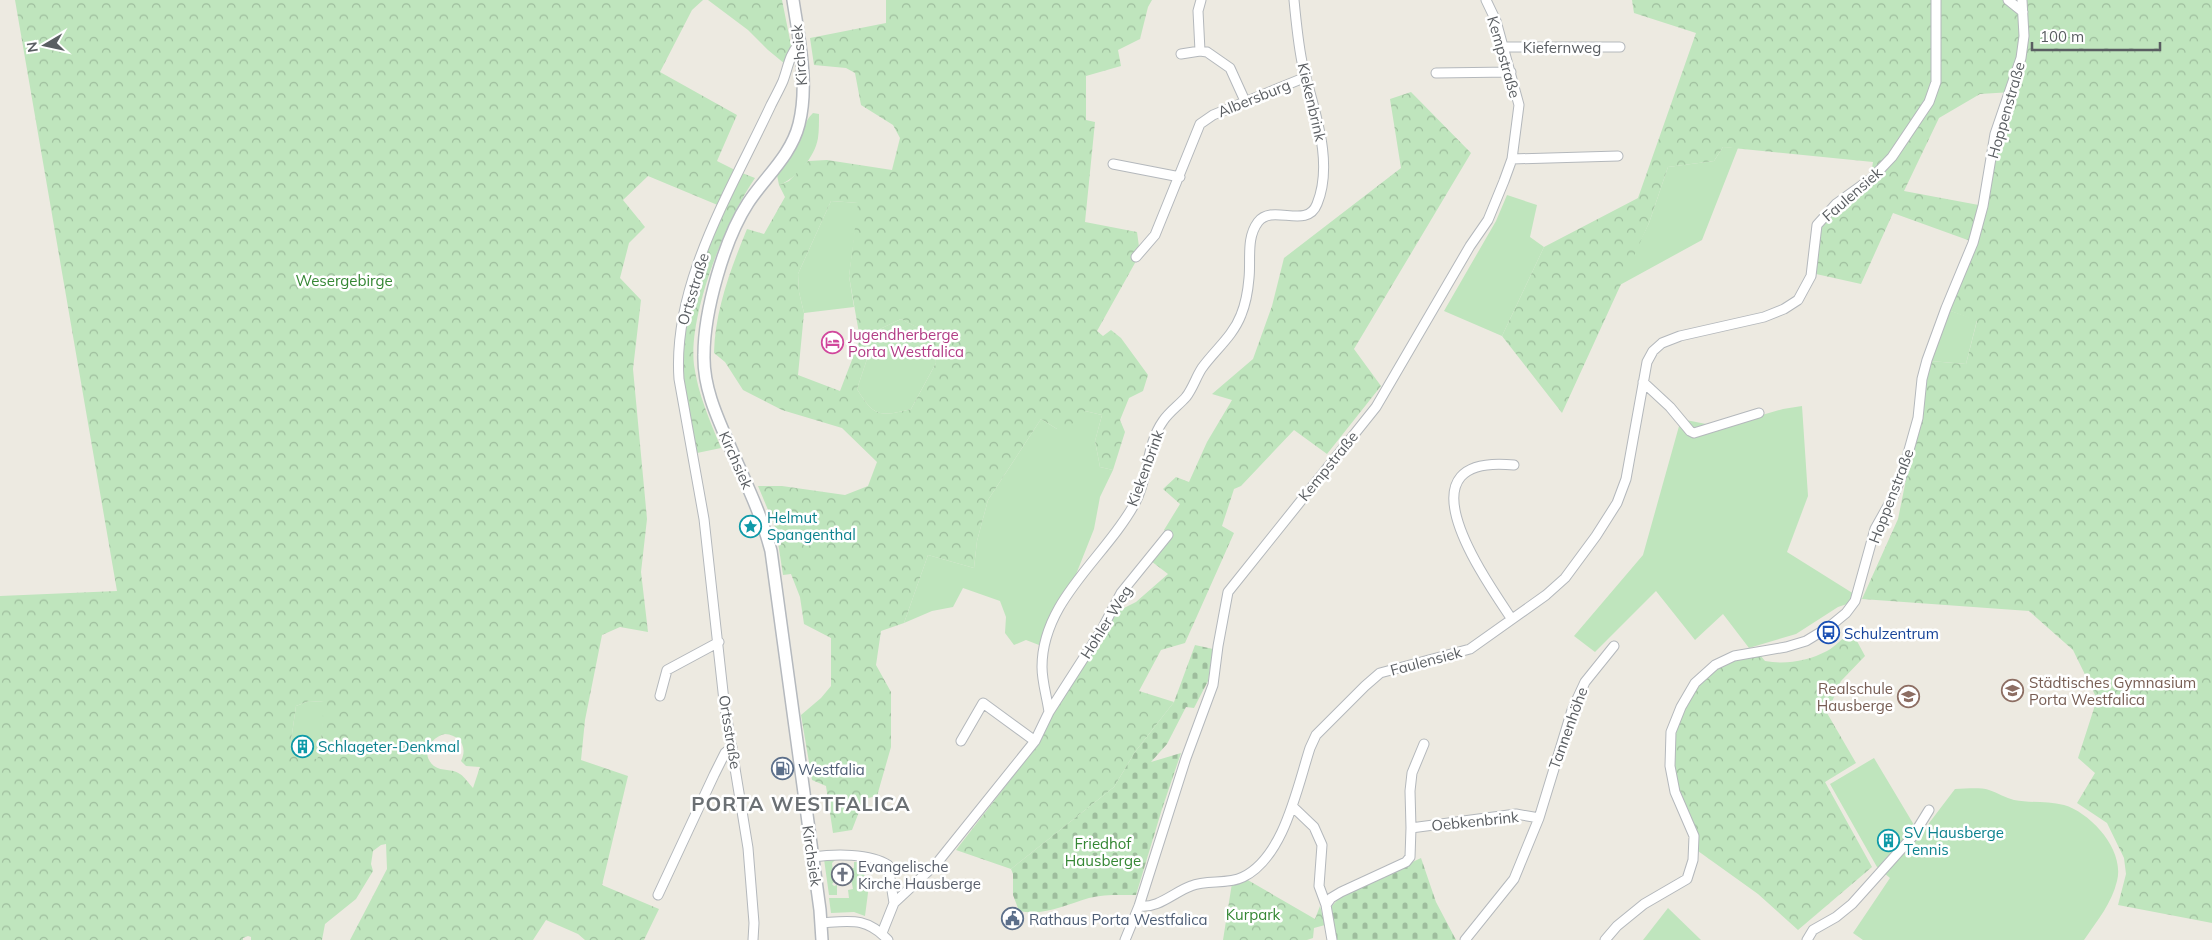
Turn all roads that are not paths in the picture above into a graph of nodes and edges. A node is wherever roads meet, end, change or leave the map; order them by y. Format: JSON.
{"nodes":[{"id":1,"x":793,"y":0,"type":"edge"},
{"id":2,"x":1201,"y":0,"type":"edge"},
{"id":3,"x":1294,"y":0,"type":"edge"},
{"id":4,"x":1486,"y":0,"type":"edge"},
{"id":5,"x":1936,"y":0,"type":"edge"},
{"id":6,"x":2008,"y":0,"type":"edge"},
{"id":7,"x":2022,"y":0,"type":"edge"},
{"id":8,"x":2023,"y":12,"type":"junction"},
{"id":9,"x":799,"y":44,"type":"junction"},
{"id":10,"x":1503,"y":47,"type":"junction"},
{"id":11,"x":1620,"y":47,"type":"dead end"},
{"id":12,"x":1200,"y":50,"type":"junction"},
{"id":13,"x":1181,"y":54,"type":"dead end"},
{"id":14,"x":1510,"y":72,"type":"junction"},
{"id":15,"x":1436,"y":73,"type":"dead end"},
{"id":16,"x":1306,"y":77,"type":"junction"},
{"id":17,"x":1245,"y":101,"type":"junction"},
{"id":18,"x":1618,"y":156,"type":"dead end"},
{"id":19,"x":1512,"y":159,"type":"junction"},
{"id":20,"x":1113,"y":164,"type":"dead end"},
{"id":21,"x":1180,"y":177,"type":"junction"},
{"id":22,"x":1136,"y":256,"type":"dead end"},
{"id":23,"x":1643,"y":382,"type":"junction"},
{"id":24,"x":1759,"y":413,"type":"dead end"},
{"id":25,"x":1514,"y":465,"type":"dead end"},
{"id":26,"x":1168,"y":535,"type":"dead end"},
{"id":27,"x":1511,"y":618,"type":"junction"},
{"id":28,"x":719,"y":642,"type":"junction"},
{"id":29,"x":1614,"y":646,"type":"dead end"},
{"id":30,"x":660,"y":696,"type":"dead end"},
{"id":31,"x":1049,"y":712,"type":"junction"},
{"id":32,"x":960,"y":741,"type":"dead end"},
{"id":33,"x":1035,"y":741,"type":"junction"},
{"id":34,"x":1424,"y":744,"type":"dead end"},
{"id":35,"x":732,"y":747,"type":"junction"},
{"id":36,"x":1292,"y":806,"type":"junction"},
{"id":37,"x":1929,"y":810,"type":"dead end"},
{"id":38,"x":1539,"y":818,"type":"junction"},
{"id":39,"x":1411,"y":828,"type":"junction"},
{"id":40,"x":812,"y":857,"type":"junction"},
{"id":41,"x":658,"y":895,"type":"dead end"},
{"id":42,"x":894,"y":903,"type":"junction"},
{"id":43,"x":1326,"y":905,"type":"junction"},
{"id":44,"x":1139,"y":906,"type":"junction"},
{"id":45,"x":821,"y":924,"type":"junction"},
{"id":46,"x":885,"y":937,"type":"edge"},
{"id":47,"x":753,"y":940,"type":"edge"},
{"id":48,"x":822,"y":940,"type":"edge"},
{"id":49,"x":1125,"y":940,"type":"edge"},
{"id":50,"x":1332,"y":940,"type":"edge"},
{"id":51,"x":1465,"y":940,"type":"edge"},
{"id":52,"x":1605,"y":940,"type":"edge"},
{"id":53,"x":1807,"y":940,"type":"edge"}],
"edges":[{"from":1,"to":9,"type":"main road","name":"Kirchsiek"},
{"from":2,"to":12,"type":"street"},
{"from":3,"to":16,"type":"street","name":"Kiekenbrink"},
{"from":4,"to":10,"type":"street","name":"Kempstraße"},
{"from":5,"to":23,"type":"street","name":"Faulensiek"},
{"from":6,"to":8,"type":"street"},
{"from":7,"to":8,"type":"street","name":"Hoppenstraße"},
{"from":8,"to":52,"type":"street","name":"Hoppenstraße"},
{"from":9,"to":28,"type":"street","name":"Ortsstraße"},
{"from":9,"to":40,"type":"main road","name":"Kirchsiek"},
{"from":10,"to":11,"type":"street","name":"Kiefernweg"},
{"from":10,"to":14,"type":"street","name":"Kempstraße"},
{"from":12,"to":13,"type":"street"},
{"from":12,"to":17,"type":"street"},
{"from":14,"to":15,"type":"street"},
{"from":14,"to":19,"type":"street","name":"Kempstraße"},
{"from":16,"to":17,"type":"street","name":"Albersburg"},
{"from":16,"to":31,"type":"street","name":"Kiekenbrink"},
{"from":17,"to":21,"type":"street","name":"Albersburg"},
{"from":18,"to":19,"type":"street"},
{"from":19,"to":44,"type":"street","name":"Kempstraße"},
{"from":20,"to":21,"type":"street"},
{"from":21,"to":22,"type":"street","name":"Albersburg"},
{"from":23,"to":24,"type":"street"},
{"from":23,"to":27,"type":"street","name":"Faulensiek"},
{"from":25,"to":27,"type":"street"},
{"from":26,"to":31,"type":"street","name":"Hohler Weg"},
{"from":27,"to":36,"type":"street","name":"Faulensiek"},
{"from":28,"to":30,"type":"street"},
{"from":28,"to":35,"type":"street","name":"Ortsstraße"},
{"from":29,"to":38,"type":"street","name":"Tannenhöhe"},
{"from":31,"to":33,"type":"street"},
{"from":32,"to":33,"type":"street"},
{"from":33,"to":42,"type":"street"},
{"from":34,"to":39,"type":"street","name":"Oebkenbrink"},
{"from":35,"to":41,"type":"street"},
{"from":35,"to":47,"type":"street","name":"Ortsstraße"},
{"from":36,"to":43,"type":"street"},
{"from":36,"to":44,"type":"street","name":"Faulensiek"},
{"from":37,"to":53,"type":"street"},
{"from":38,"to":39,"type":"street","name":"Oebkenbrink"},
{"from":38,"to":51,"type":"street","name":"Tannenhöhe"},
{"from":39,"to":43,"type":"street","name":"Oebkenbrink"},
{"from":40,"to":42,"type":"street"},
{"from":40,"to":45,"type":"main road","name":"Kirchsiek"},
{"from":42,"to":46,"type":"street"},
{"from":43,"to":50,"type":"street"},
{"from":44,"to":49,"type":"street","name":"Kempstraße"},
{"from":45,"to":46,"type":"street"},
{"from":45,"to":48,"type":"main road","name":"Kirchsiek"}]}
